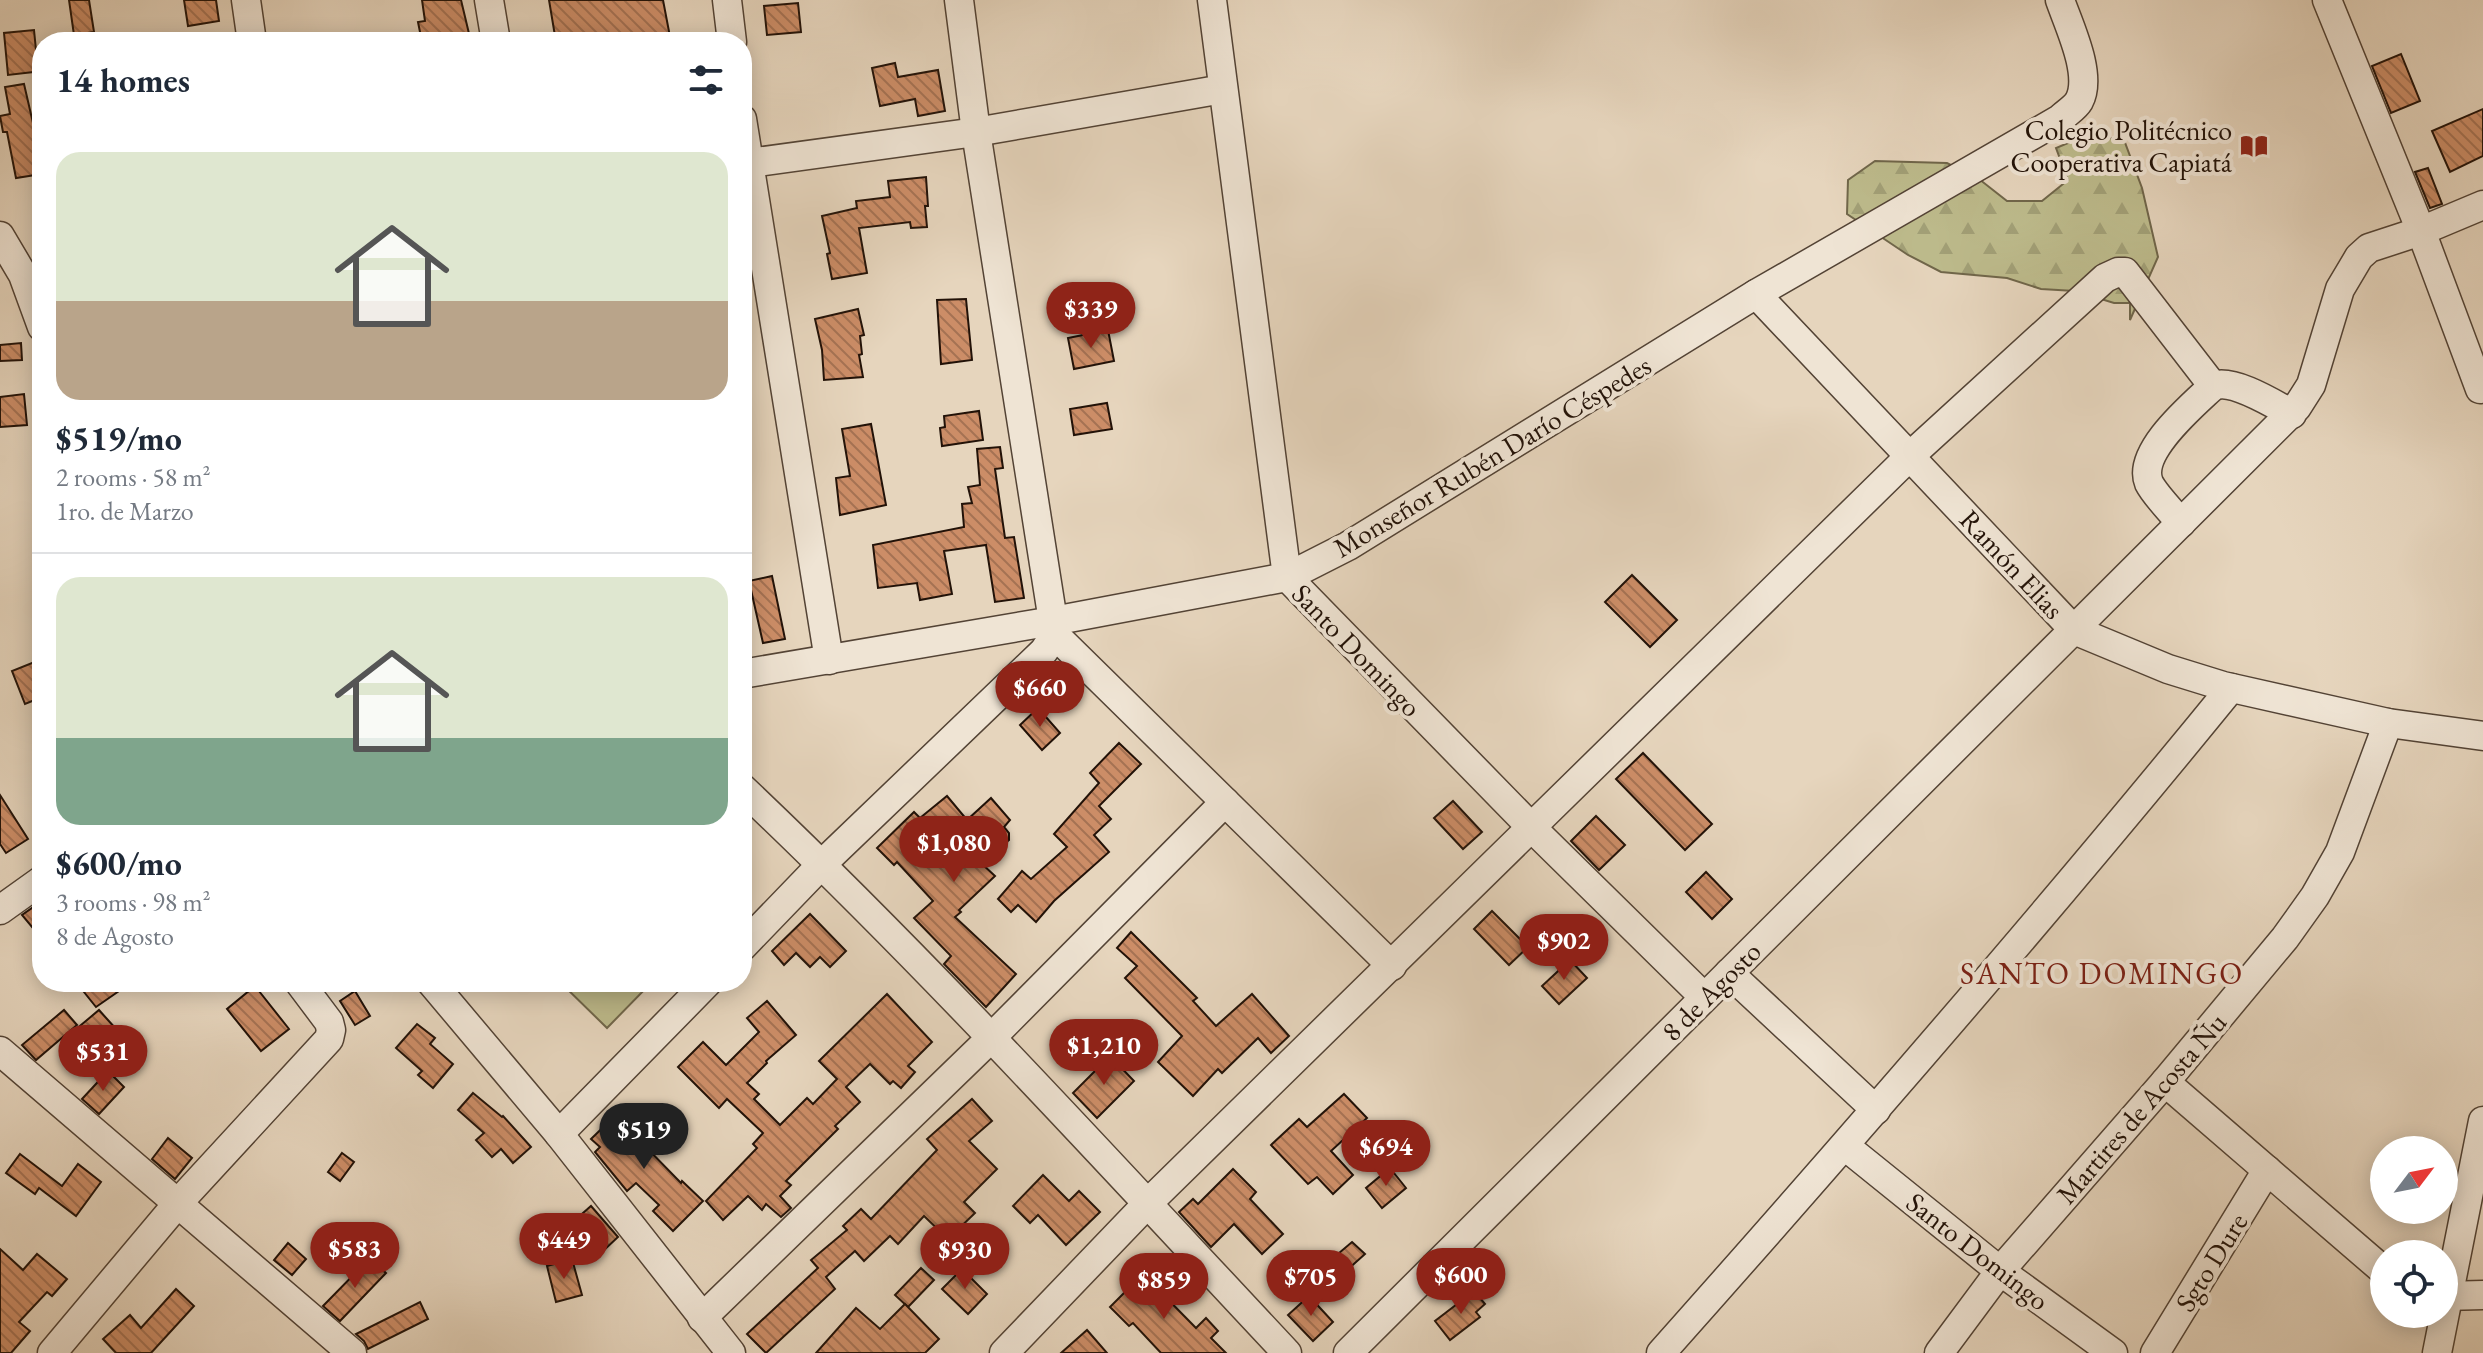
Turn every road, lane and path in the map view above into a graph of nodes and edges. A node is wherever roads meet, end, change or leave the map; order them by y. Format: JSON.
{"nodes":[{"id":1,"x":246,"y":0,"type":"edge"},
{"id":2,"x":489,"y":0,"type":"edge"},
{"id":3,"x":727,"y":0,"type":"edge"},
{"id":4,"x":959,"y":0,"type":"edge"},
{"id":5,"x":1212,"y":0,"type":"edge"},
{"id":6,"x":2060,"y":0,"type":"edge"},
{"id":7,"x":2327,"y":0,"type":"edge"},
{"id":8,"x":251,"y":32,"type":"edge"},
{"id":9,"x":494,"y":32,"type":"edge"},
{"id":10,"x":731,"y":32,"type":"edge"},
{"id":11,"x":1223,"y":89,"type":"junction"},
{"id":12,"x":976,"y":132,"type":"junction"},
{"id":13,"x":752,"y":162,"type":"edge"},
{"id":14,"x":752,"y":204,"type":"edge"},
{"id":15,"x":2483,"y":205,"type":"edge"},
{"id":16,"x":2421,"y":231,"type":"junction"},
{"id":17,"x":0,"y":236,"type":"edge"},
{"id":18,"x":22,"y":275,"type":"edge"},
{"id":19,"x":1756,"y":294,"type":"junction"},
{"id":20,"x":32,"y":301,"type":"edge"},
{"id":21,"x":2213,"y":386,"type":"junction"},
{"id":22,"x":2480,"y":389,"type":"dead end"},
{"id":23,"x":2292,"y":414,"type":"junction"},
{"id":24,"x":1910,"y":456,"type":"junction"},
{"id":25,"x":2181,"y":523,"type":"junction"},
{"id":26,"x":1287,"y":577,"type":"junction"},
{"id":27,"x":1053,"y":627,"type":"junction"},
{"id":28,"x":2074,"y":630,"type":"junction"},
{"id":29,"x":829,"y":660,"type":"junction"},
{"id":30,"x":752,"y":672,"type":"edge"},
{"id":31,"x":2231,"y":688,"type":"junction"},
{"id":32,"x":2388,"y":723,"type":"junction"},
{"id":33,"x":2483,"y":736,"type":"edge"},
{"id":34,"x":752,"y":798,"type":"edge"},
{"id":35,"x":1225,"y":802,"type":"junction"},
{"id":36,"x":1532,"y":828,"type":"junction"},
{"id":37,"x":822,"y":864,"type":"junction"},
{"id":38,"x":32,"y":887,"type":"edge"},
{"id":39,"x":0,"y":910,"type":"edge"},
{"id":40,"x":752,"y":937,"type":"edge"},
{"id":41,"x":1392,"y":966,"type":"junction"},
{"id":42,"x":1729,"y":973,"type":"junction"},
{"id":43,"x":306,"y":992,"type":"edge"},
{"id":44,"x":439,"y":992,"type":"edge"},
{"id":45,"x":698,"y":992,"type":"edge"},
{"id":46,"x":1704,"y":997,"type":"junction"},
{"id":47,"x":991,"y":1038,"type":"junction"},
{"id":48,"x":0,"y":1051,"type":"edge"},
{"id":49,"x":2165,"y":1082,"type":"junction"},
{"id":50,"x":1876,"y":1110,"type":"junction"},
{"id":51,"x":2483,"y":1121,"type":"edge"},
{"id":52,"x":559,"y":1134,"type":"junction"},
{"id":53,"x":1845,"y":1146,"type":"junction"},
{"id":54,"x":2267,"y":1170,"type":"junction"},
{"id":55,"x":178,"y":1203,"type":"junction"},
{"id":56,"x":1147,"y":1204,"type":"junction"},
{"id":57,"x":2458,"y":1240,"type":"edge"},
{"id":58,"x":2370,"y":1259,"type":"edge"},
{"id":59,"x":2000,"y":1271,"type":"junction"},
{"id":60,"x":2483,"y":1295,"type":"edge"},
{"id":61,"x":2458,"y":1296,"type":"edge"},
{"id":62,"x":702,"y":1318,"type":"junction"},
{"id":63,"x":2441,"y":1328,"type":"edge"},
{"id":64,"x":52,"y":1353,"type":"edge"},
{"id":65,"x":352,"y":1353,"type":"edge"},
{"id":66,"x":731,"y":1353,"type":"edge"},
{"id":67,"x":1004,"y":1353,"type":"edge"},
{"id":68,"x":1287,"y":1353,"type":"edge"},
{"id":69,"x":1348,"y":1353,"type":"edge"},
{"id":70,"x":1661,"y":1353,"type":"edge"},
{"id":71,"x":1939,"y":1353,"type":"edge"},
{"id":72,"x":2113,"y":1353,"type":"edge"},
{"id":73,"x":2155,"y":1353,"type":"edge"},
{"id":74,"x":2437,"y":1353,"type":"edge"}],
"edges":[{"from":1,"to":8,"type":"street"},
{"from":2,"to":9,"type":"street"},
{"from":3,"to":10,"type":"street"},
{"from":4,"to":12,"type":"street"},
{"from":5,"to":11,"type":"street","name":"Santo Domingo"},
{"from":6,"to":19,"type":"street","name":"Monseñor Rubén Darío Céspedes"},
{"from":7,"to":16,"type":"street"},
{"from":11,"to":12,"type":"street"},
{"from":11,"to":26,"type":"street","name":"Santo Domingo"},
{"from":12,"to":13,"type":"street"},
{"from":12,"to":27,"type":"street"},
{"from":14,"to":29,"type":"street"},
{"from":15,"to":16,"type":"street"},
{"from":16,"to":22,"type":"street"},
{"from":16,"to":23,"type":"street","name":"8 de Agosto"},
{"from":17,"to":18,"type":"street"},
{"from":18,"to":20,"type":"street"},
{"from":19,"to":24,"type":"street","name":"Ramón Elias"},
{"from":19,"to":26,"type":"street","name":"Monseñor Rubén Darío Céspedes"},
{"from":21,"to":23,"type":"street"},
{"from":21,"to":24,"type":"street"},
{"from":21,"to":25,"type":"street"},
{"from":23,"to":25,"type":"street","name":"8 de Agosto"},
{"from":24,"to":28,"type":"street","name":"Ramón Elias"},
{"from":24,"to":36,"type":"street"},
{"from":25,"to":28,"type":"street","name":"8 de Agosto"},
{"from":26,"to":27,"type":"street","name":"Monseñor Rubén Darío Céspedes"},
{"from":26,"to":36,"type":"street","name":"Santo Domingo"},
{"from":27,"to":29,"type":"street","name":"Monseñor Rubén Darío Céspedes"},
{"from":27,"to":35,"type":"street"},
{"from":27,"to":37,"type":"street"},
{"from":28,"to":31,"type":"street","name":"Ramón Elias"},
{"from":28,"to":42,"type":"street","name":"8 de Agosto"},
{"from":29,"to":30,"type":"street","name":"Monseñor Rubén Darío Céspedes"},
{"from":31,"to":32,"type":"street","name":"Ramón Elias"},
{"from":31,"to":50,"type":"street"},
{"from":32,"to":33,"type":"street","name":"Ramón Elias"},
{"from":32,"to":49,"type":"street","name":"Martires de Acosta Ñu"},
{"from":34,"to":37,"type":"street"},
{"from":35,"to":41,"type":"street"},
{"from":35,"to":47,"type":"street"},
{"from":36,"to":41,"type":"street"},
{"from":36,"to":46,"type":"street","name":"Santo Domingo"},
{"from":37,"to":40,"type":"street"},
{"from":37,"to":47,"type":"street"},
{"from":38,"to":39,"type":"street"},
{"from":41,"to":56,"type":"street"},
{"from":42,"to":46,"type":"street","name":"8 de Agosto"},
{"from":42,"to":50,"type":"street"},
{"from":43,"to":55,"type":"street"},
{"from":44,"to":52,"type":"street"},
{"from":45,"to":52,"type":"street"},
{"from":46,"to":69,"type":"street","name":"8 de Agosto"},
{"from":47,"to":56,"type":"street"},
{"from":47,"to":62,"type":"street"},
{"from":48,"to":55,"type":"street"},
{"from":49,"to":54,"type":"street"},
{"from":49,"to":59,"type":"street","name":"Martires de Acosta Ñu"},
{"from":50,"to":53,"type":"street"},
{"from":51,"to":57,"type":"street"},
{"from":52,"to":62,"type":"street"},
{"from":53,"to":59,"type":"street","name":"Santo Domingo"},
{"from":53,"to":70,"type":"street"},
{"from":54,"to":58,"type":"street"},
{"from":54,"to":73,"type":"street","name":"Sgto Dure"},
{"from":55,"to":64,"type":"street"},
{"from":55,"to":65,"type":"street"},
{"from":56,"to":67,"type":"street"},
{"from":56,"to":68,"type":"street"},
{"from":59,"to":71,"type":"street","name":"Martires de Acosta Ñu"},
{"from":59,"to":72,"type":"street","name":"Santo Domingo"},
{"from":60,"to":61,"type":"street"},
{"from":62,"to":66,"type":"street"},
{"from":63,"to":74,"type":"street"}]}
